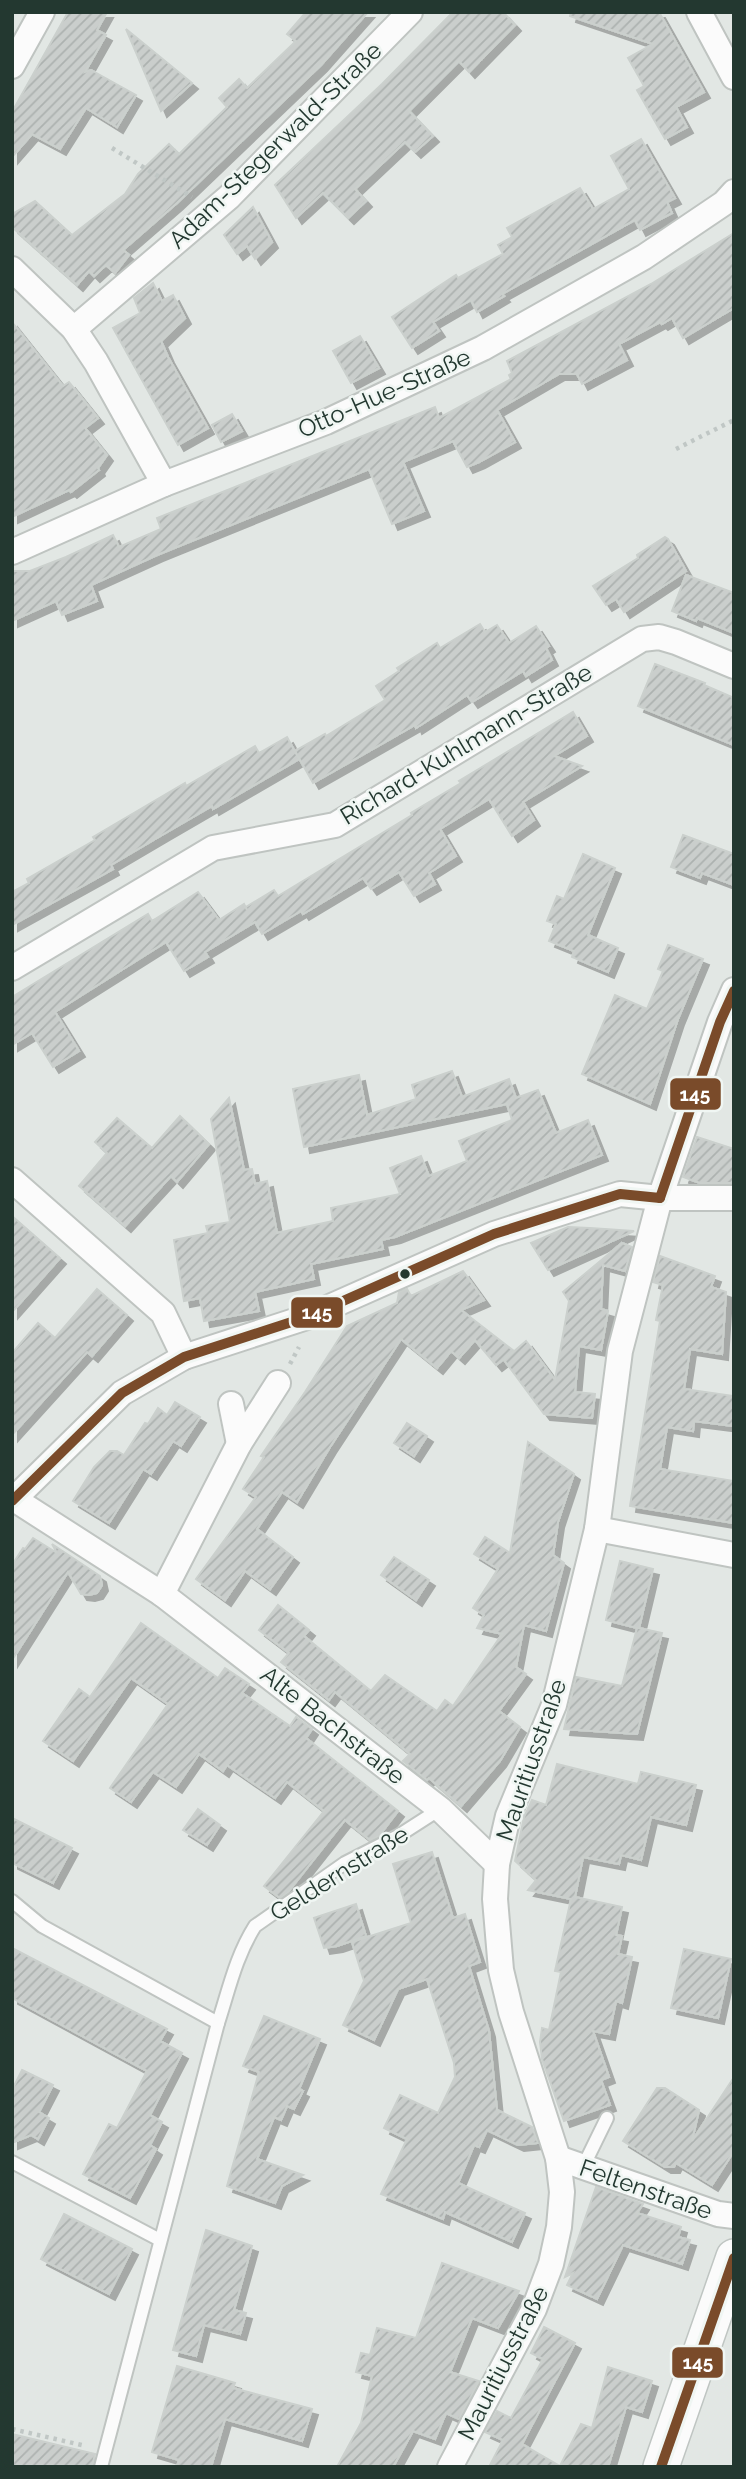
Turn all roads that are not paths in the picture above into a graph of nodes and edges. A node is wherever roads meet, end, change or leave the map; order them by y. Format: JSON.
{"nodes":[{"id":1,"x":42,"y":12,"type":"edge"},
{"id":2,"x":411,"y":12,"type":"edge"},
{"id":3,"x":699,"y":12,"type":"edge"},
{"id":4,"x":12,"y":66,"type":"edge"},
{"id":5,"x":734,"y":77,"type":"edge"},
{"id":6,"x":734,"y":192,"type":"edge"},
{"id":7,"x":12,"y":269,"type":"edge"},
{"id":8,"x":74,"y":329,"type":"junction"},
{"id":9,"x":164,"y":484,"type":"junction"},
{"id":10,"x":12,"y":552,"type":"edge"},
{"id":11,"x":734,"y":666,"type":"edge"},
{"id":12,"x":12,"y":968,"type":"edge"},
{"id":13,"x":734,"y":990,"type":"edge"},
{"id":14,"x":12,"y":1180,"type":"edge"},
{"id":15,"x":660,"y":1198,"type":"junction"},
{"id":16,"x":734,"y":1198,"type":"edge"},
{"id":17,"x":184,"y":1357,"type":"junction"},
{"id":18,"x":278,"y":1383,"type":"road end"},
{"id":19,"x":231,"y":1404,"type":"dead end"},
{"id":20,"x":239,"y":1444,"type":"junction"},
{"id":21,"x":13,"y":1500,"type":"edge"},
{"id":22,"x":597,"y":1529,"type":"junction"},
{"id":23,"x":734,"y":1555,"type":"edge"},
{"id":24,"x":162,"y":1594,"type":"junction"},
{"id":25,"x":440,"y":1809,"type":"junction"},
{"id":26,"x":497,"y":1864,"type":"junction"},
{"id":27,"x":12,"y":1901,"type":"edge"},
{"id":28,"x":218,"y":2023,"type":"junction"},
{"id":29,"x":607,"y":2118,"type":"dead end"},
{"id":30,"x":558,"y":2158,"type":"junction"},
{"id":31,"x":12,"y":2162,"type":"edge"},
{"id":32,"x":583,"y":2167,"type":"junction"},
{"id":33,"x":734,"y":2216,"type":"edge"},
{"id":34,"x":160,"y":2239,"type":"junction"},
{"id":35,"x":734,"y":2257,"type":"edge"},
{"id":36,"x":101,"y":2467,"type":"edge"},
{"id":37,"x":450,"y":2467,"type":"edge"},
{"id":38,"x":661,"y":2467,"type":"edge"}],
"edges":[{"from":1,"to":4,"type":"street"},
{"from":2,"to":8,"type":"street","name":"Adam-Stegerwald-Straße"},
{"from":3,"to":5,"type":"street"},
{"from":6,"to":9,"type":"street","name":"Otto-Hue-Straße"},
{"from":7,"to":8,"type":"street"},
{"from":8,"to":9,"type":"street"},
{"from":9,"to":10,"type":"street","name":"Otto-Hue-Straße"},
{"from":11,"to":12,"type":"street","name":"Richard-Kuhlmann-Straße"},
{"from":13,"to":15,"type":"street","name":"Mauritiusstraße"},
{"from":14,"to":17,"type":"street"},
{"from":15,"to":16,"type":"street"},
{"from":15,"to":17,"type":"street"},
{"from":15,"to":22,"type":"street","name":"Mauritiusstraße"},
{"from":17,"to":21,"type":"street"},
{"from":18,"to":20,"type":"street"},
{"from":19,"to":20,"type":"street"},
{"from":20,"to":24,"type":"street"},
{"from":21,"to":24,"type":"street","name":"Alte Bachstraße"},
{"from":22,"to":23,"type":"street"},
{"from":22,"to":26,"type":"street","name":"Mauritiusstraße"},
{"from":24,"to":25,"type":"street","name":"Alte Bachstraße"},
{"from":25,"to":26,"type":"street","name":"Alte Bachstraße"},
{"from":25,"to":28,"type":"lane","name":"Geldernstraße"},
{"from":26,"to":30,"type":"street","name":"Mauritiusstraße"},
{"from":27,"to":28,"type":"lane"},
{"from":28,"to":34,"type":"lane","name":"Geldernstraße"},
{"from":29,"to":32,"type":"lane"},
{"from":30,"to":32,"type":"street","name":"Feltenstraße"},
{"from":30,"to":37,"type":"street","name":"Mauritiusstraße"},
{"from":31,"to":34,"type":"lane"},
{"from":32,"to":33,"type":"street","name":"Feltenstraße"},
{"from":34,"to":36,"type":"lane","name":"Geldernstraße"},
{"from":35,"to":38,"type":"street"}]}
